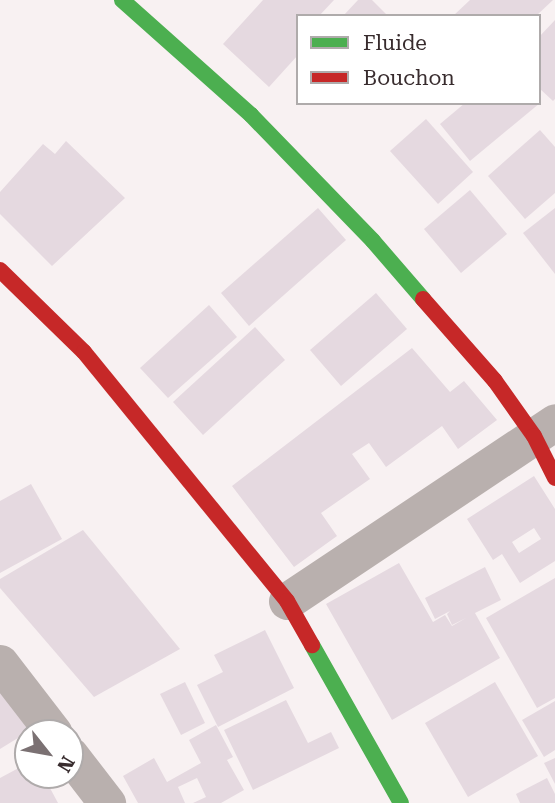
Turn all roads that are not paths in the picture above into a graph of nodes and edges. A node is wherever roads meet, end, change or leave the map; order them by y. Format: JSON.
{"nodes":[{"id":1,"x":122,"y":0,"type":"edge"},
{"id":2,"x":0,"y":270,"type":"edge"},
{"id":3,"x":544,"y":429,"type":"edge"},
{"id":4,"x":555,"y":478,"type":"edge"},
{"id":5,"x":288,"y":601,"type":"junction"},
{"id":6,"x":0,"y":663,"type":"edge"},
{"id":7,"x":43,"y":719,"type":"edge"},
{"id":8,"x":84,"y":773,"type":"edge"},
{"id":9,"x":107,"y":803,"type":"edge"},
{"id":10,"x":401,"y":803,"type":"edge"}],
"edges":[{"from":1,"to":3,"type":"street"},
{"from":2,"to":5,"type":"street"},
{"from":3,"to":4,"type":"street"},
{"from":3,"to":5,"type":"street"},
{"from":5,"to":10,"type":"street"},
{"from":6,"to":7,"type":"street"},
{"from":8,"to":9,"type":"street"}]}
